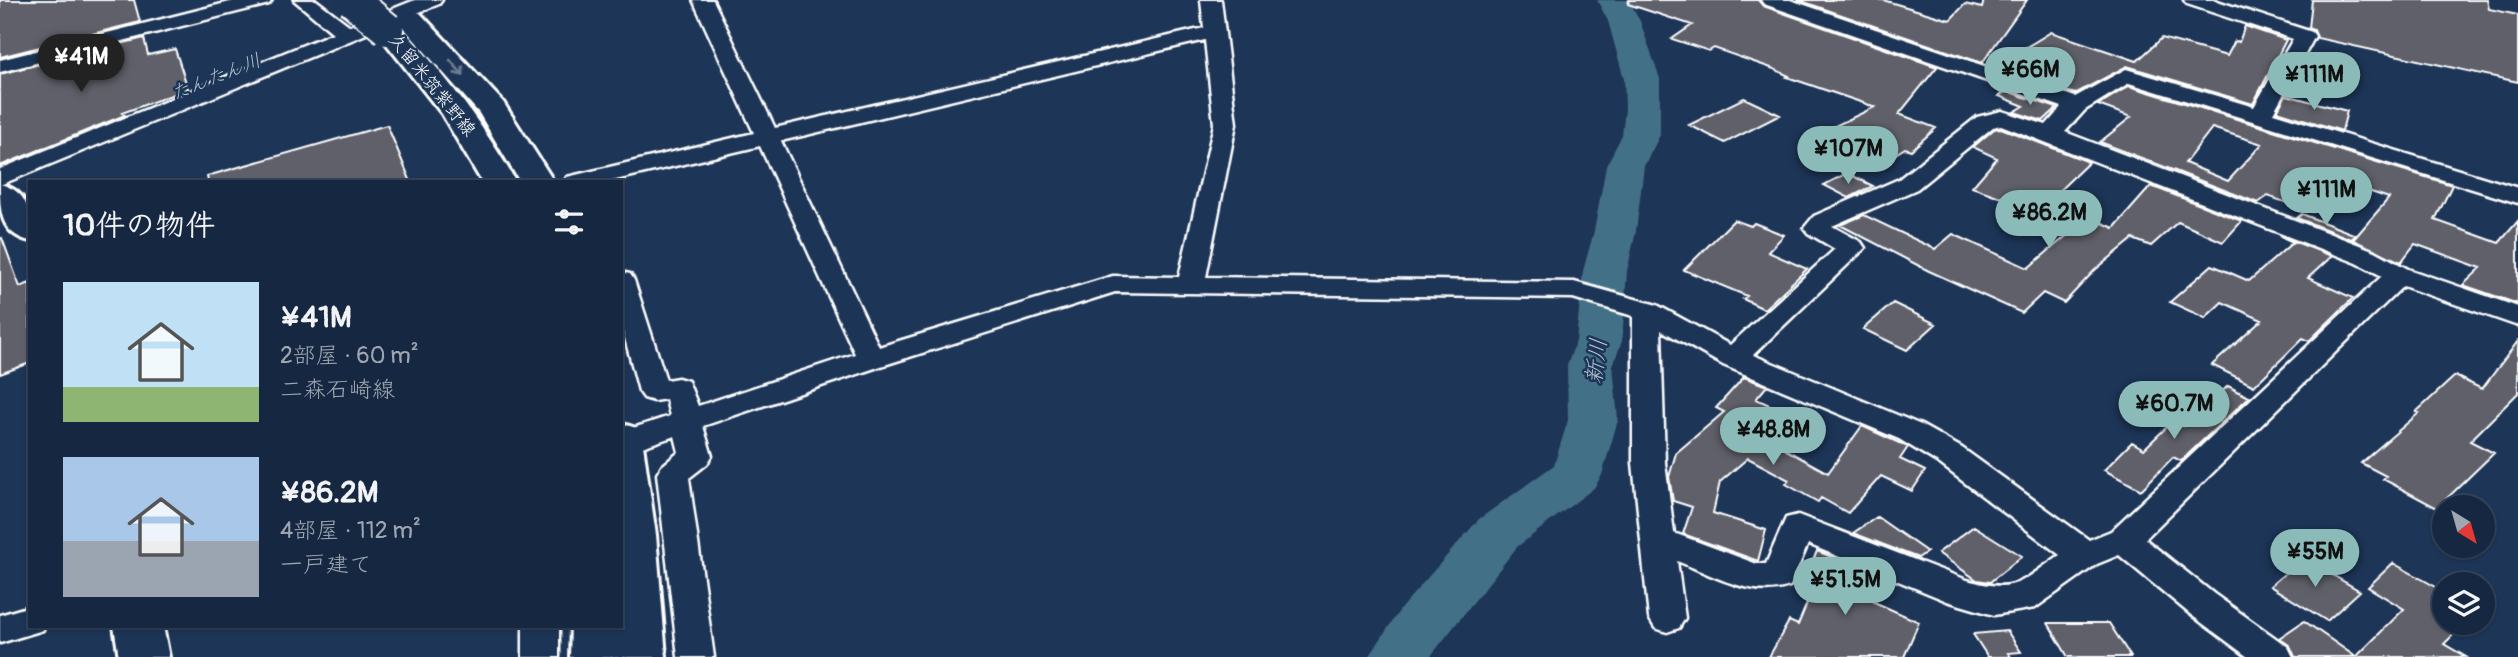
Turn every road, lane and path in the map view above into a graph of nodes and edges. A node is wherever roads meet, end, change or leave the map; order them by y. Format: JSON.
{"nodes":[{"id":1,"x":261,"y":0,"type":"edge"},
{"id":2,"x":304,"y":0,"type":"edge"},
{"id":3,"x":352,"y":0,"type":"edge"},
{"id":4,"x":703,"y":0,"type":"edge"},
{"id":5,"x":1211,"y":0,"type":"edge"},
{"id":6,"x":1771,"y":0,"type":"edge"},
{"id":7,"x":2194,"y":0,"type":"edge"},
{"id":8,"x":411,"y":8,"type":"edge"},
{"id":9,"x":1213,"y":32,"type":"junction"},
{"id":10,"x":347,"y":34,"type":"junction"},
{"id":11,"x":0,"y":66,"type":"edge"},
{"id":12,"x":2077,"y":105,"type":"junction"},
{"id":13,"x":2261,"y":115,"type":"junction"},
{"id":14,"x":2050,"y":134,"type":"junction"},
{"id":15,"x":767,"y":138,"type":"junction"},
{"id":16,"x":0,"y":178,"type":"edge"},
{"id":17,"x":498,"y":180,"type":"edge"},
{"id":18,"x":536,"y":180,"type":"edge"},
{"id":19,"x":585,"y":180,"type":"edge"},
{"id":20,"x":0,"y":194,"type":"edge"},
{"id":21,"x":2518,"y":195,"type":"edge"},
{"id":22,"x":28,"y":229,"type":"edge"},
{"id":23,"x":2399,"y":275,"type":"junction"},
{"id":24,"x":1191,"y":285,"type":"junction"},
{"id":25,"x":623,"y":286,"type":"edge"},
{"id":26,"x":1647,"y":310,"type":"junction"},
{"id":27,"x":2518,"y":317,"type":"edge"},
{"id":28,"x":1733,"y":358,"type":"junction"},
{"id":29,"x":872,"y":359,"type":"junction"},
{"id":30,"x":686,"y":421,"type":"junction"},
{"id":31,"x":623,"y":441,"type":"edge"},
{"id":32,"x":623,"y":450,"type":"edge"},
{"id":33,"x":1657,"y":540,"type":"junction"},
{"id":34,"x":2123,"y":540,"type":"junction"},
{"id":35,"x":2085,"y":555,"type":"junction"},
{"id":36,"x":1667,"y":618,"type":"dead end"},
{"id":37,"x":28,"y":621,"type":"edge"},
{"id":38,"x":138,"y":628,"type":"edge"},
{"id":39,"x":541,"y":628,"type":"edge"},
{"id":40,"x":595,"y":628,"type":"edge"},
{"id":41,"x":0,"y":629,"type":"edge"},
{"id":42,"x":144,"y":657,"type":"edge"},
{"id":43,"x":541,"y":657,"type":"edge"},
{"id":44,"x":595,"y":657,"type":"edge"},
{"id":45,"x":641,"y":657,"type":"edge"},
{"id":46,"x":696,"y":657,"type":"edge"},
{"id":47,"x":2275,"y":657,"type":"edge"}],
"edges":[{"from":1,"to":11,"type":"street"},
{"from":2,"to":10,"type":"street"},
{"from":3,"to":8,"type":"main road","name":"久留米筑紫野線","bridge":true},
{"from":4,"to":15,"type":"street"},
{"from":5,"to":9,"type":"street"},
{"from":6,"to":12,"type":"street"},
{"from":7,"to":13,"type":"street"},
{"from":8,"to":10,"type":"street"},
{"from":8,"to":17,"type":"main road","name":"久留米筑紫野線"},
{"from":8,"to":18,"type":"main road","name":"久留米筑紫野線","one_way":true},
{"from":9,"to":15,"type":"street"},
{"from":9,"to":24,"type":"street"},
{"from":10,"to":16,"type":"street"},
{"from":12,"to":13,"type":"street"},
{"from":12,"to":14,"type":"street"},
{"from":13,"to":21,"type":"street"},
{"from":14,"to":23,"type":"street"},
{"from":14,"to":28,"type":"street"},
{"from":15,"to":19,"type":"street"},
{"from":15,"to":29,"type":"street"},
{"from":20,"to":22,"type":"main road"},
{"from":23,"to":27,"type":"street"},
{"from":23,"to":34,"type":"street"},
{"from":24,"to":26,"type":"street"},
{"from":24,"to":29,"type":"street"},
{"from":25,"to":30,"type":"street"},
{"from":26,"to":28,"type":"street"},
{"from":26,"to":33,"type":"street"},
{"from":28,"to":35,"type":"street"},
{"from":29,"to":30,"type":"street"},
{"from":30,"to":31,"type":"street"},
{"from":30,"to":46,"type":"street"},
{"from":32,"to":45,"type":"main road"},
{"from":33,"to":35,"type":"street"},
{"from":33,"to":36,"type":"street"},
{"from":34,"to":35,"type":"street"},
{"from":34,"to":47,"type":"street"},
{"from":37,"to":41,"type":"street"},
{"from":38,"to":42,"type":"main road"},
{"from":39,"to":43,"type":"street"},
{"from":40,"to":44,"type":"main road"}]}
